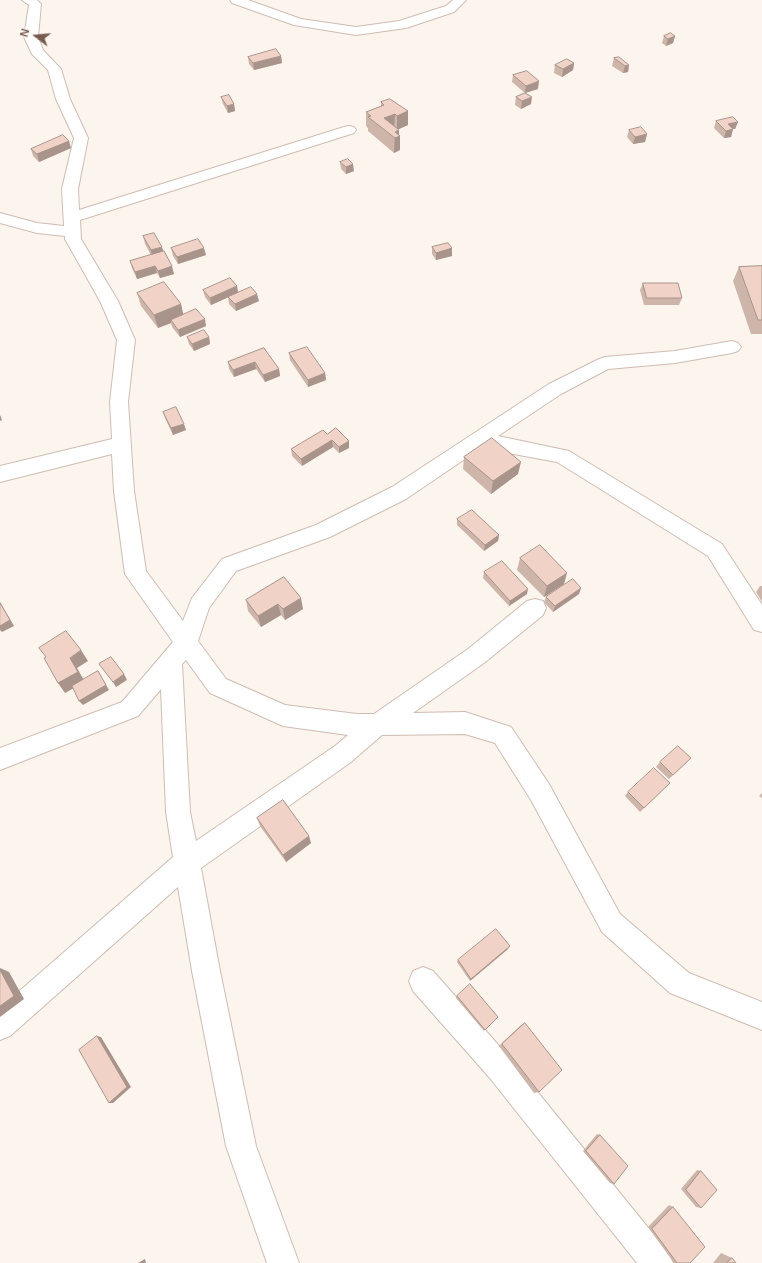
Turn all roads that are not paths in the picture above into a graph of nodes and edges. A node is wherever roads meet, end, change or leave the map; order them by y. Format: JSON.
{"nodes":[{"id":1,"x":28,"y":0,"type":"edge"},
{"id":2,"x":236,"y":0,"type":"edge"},
{"id":3,"x":460,"y":0,"type":"edge"},
{"id":4,"x":349,"y":130,"type":"dead end"},
{"id":5,"x":0,"y":218,"type":"edge"},
{"id":6,"x":72,"y":225,"type":"junction"},
{"id":7,"x":732,"y":347,"type":"dead end"},
{"id":8,"x":479,"y":440,"type":"junction"},
{"id":9,"x":122,"y":444,"type":"junction"},
{"id":10,"x":0,"y":474,"type":"edge"},
{"id":11,"x":535,"y":608,"type":"dead end"},
{"id":12,"x":762,"y":623,"type":"edge"},
{"id":13,"x":178,"y":652,"type":"junction"},
{"id":14,"x":377,"y":725,"type":"junction"},
{"id":15,"x":0,"y":759,"type":"edge"},
{"id":16,"x":187,"y":862,"type":"junction"},
{"id":17,"x":423,"y":981,"type":"dead end"},
{"id":18,"x":762,"y":1016,"type":"edge"},
{"id":19,"x":0,"y":1026,"type":"edge"},
{"id":20,"x":283,"y":1263,"type":"edge"},
{"id":21,"x":657,"y":1263,"type":"edge"}],
"edges":[{"from":1,"to":6,"type":"street"},
{"from":2,"to":3,"type":"street"},
{"from":4,"to":6,"type":"street"},
{"from":5,"to":6,"type":"street"},
{"from":6,"to":9,"type":"street"},
{"from":7,"to":8,"type":"street"},
{"from":8,"to":12,"type":"street"},
{"from":8,"to":13,"type":"street"},
{"from":9,"to":10,"type":"street"},
{"from":9,"to":13,"type":"street"},
{"from":11,"to":14,"type":"street"},
{"from":13,"to":14,"type":"street"},
{"from":13,"to":15,"type":"street"},
{"from":13,"to":16,"type":"street"},
{"from":14,"to":16,"type":"street"},
{"from":14,"to":18,"type":"street"},
{"from":16,"to":19,"type":"street"},
{"from":16,"to":20,"type":"street"},
{"from":17,"to":21,"type":"street"}]}
